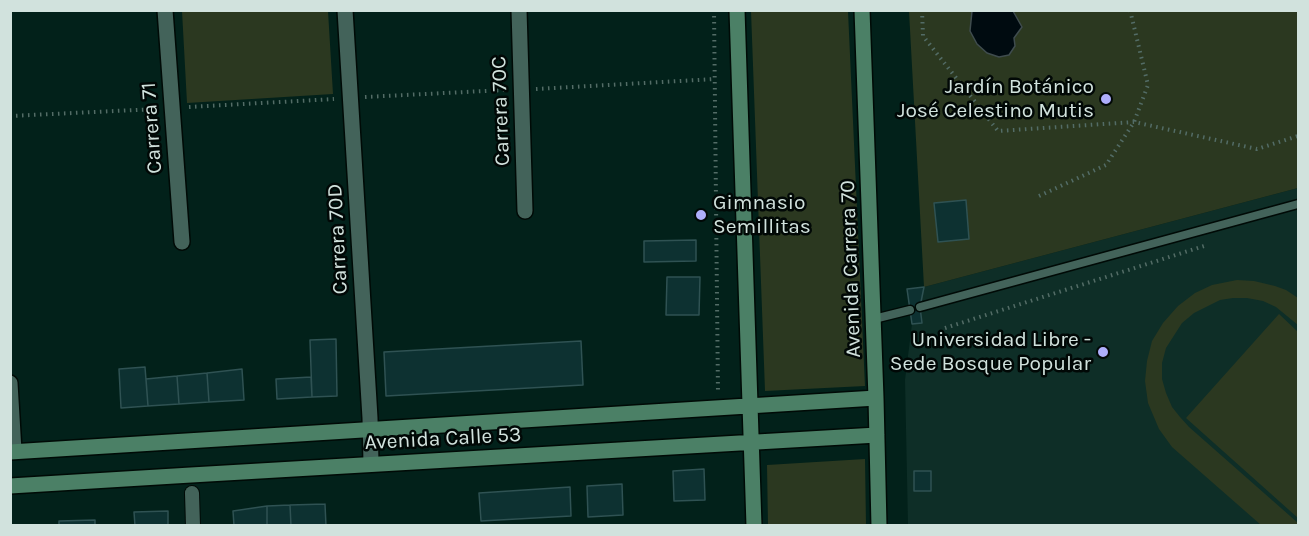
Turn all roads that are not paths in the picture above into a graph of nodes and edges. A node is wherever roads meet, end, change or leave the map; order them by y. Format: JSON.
{"nodes":[{"id":1,"x":165,"y":10,"type":"edge"},
{"id":2,"x":345,"y":10,"type":"edge"},
{"id":3,"x":519,"y":10,"type":"edge"},
{"id":4,"x":737,"y":10,"type":"edge"},
{"id":5,"x":862,"y":10,"type":"edge"},
{"id":6,"x":1299,"y":204,"type":"edge"},
{"id":7,"x":525,"y":211,"type":"dead end"},
{"id":8,"x":182,"y":242,"type":"dead end"},
{"id":9,"x":920,"y":307,"type":"dead end"},
{"id":10,"x":910,"y":310,"type":"dead end"},
{"id":11,"x":874,"y":319,"type":"junction"},
{"id":12,"x":10,"y":383,"type":"edge"},
{"id":13,"x":876,"y":398,"type":"junction"},
{"id":14,"x":750,"y":405,"type":"junction"},
{"id":15,"x":370,"y":429,"type":"junction"},
{"id":16,"x":877,"y":435,"type":"junction"},
{"id":17,"x":751,"y":442,"type":"junction"},
{"id":18,"x":12,"y":452,"type":"edge"},
{"id":19,"x":371,"y":464,"type":"junction"},
{"id":20,"x":10,"y":486,"type":"edge"},
{"id":21,"x":192,"y":493,"type":"dead end"},
{"id":22,"x":194,"y":525,"type":"edge"},
{"id":23,"x":754,"y":525,"type":"edge"},
{"id":24,"x":879,"y":525,"type":"edge"}],
"edges":[{"from":1,"to":8,"type":"street","name":"Carrera 71"},
{"from":2,"to":15,"type":"street","name":"Carrera 70D"},
{"from":3,"to":7,"type":"street","name":"Carrera 70C"},
{"from":4,"to":14,"type":"main road"},
{"from":5,"to":11,"type":"main road","name":"Avenida Carrera 70"},
{"from":6,"to":9,"type":"lane"},
{"from":10,"to":11,"type":"lane"},
{"from":11,"to":13,"type":"main road","name":"Avenida Carrera 70"},
{"from":12,"to":18,"type":"street"},
{"from":13,"to":14,"type":"main road","name":"Avenida Calle 53"},
{"from":13,"to":16,"type":"main road","name":"Avenida Carrera 70"},
{"from":14,"to":15,"type":"main road","name":"Avenida Calle 53"},
{"from":14,"to":17,"type":"main road"},
{"from":15,"to":18,"type":"main road","name":"Avenida Calle 53"},
{"from":15,"to":19,"type":"street","name":"Carrera 70D"},
{"from":16,"to":17,"type":"main road","name":"Avenida Calle 53"},
{"from":16,"to":24,"type":"main road","name":"Avenida Carrera 70"},
{"from":17,"to":19,"type":"main road","name":"Avenida Calle 53"},
{"from":17,"to":23,"type":"main road"},
{"from":19,"to":20,"type":"main road","name":"Avenida Calle 53"},
{"from":21,"to":22,"type":"street"}]}
